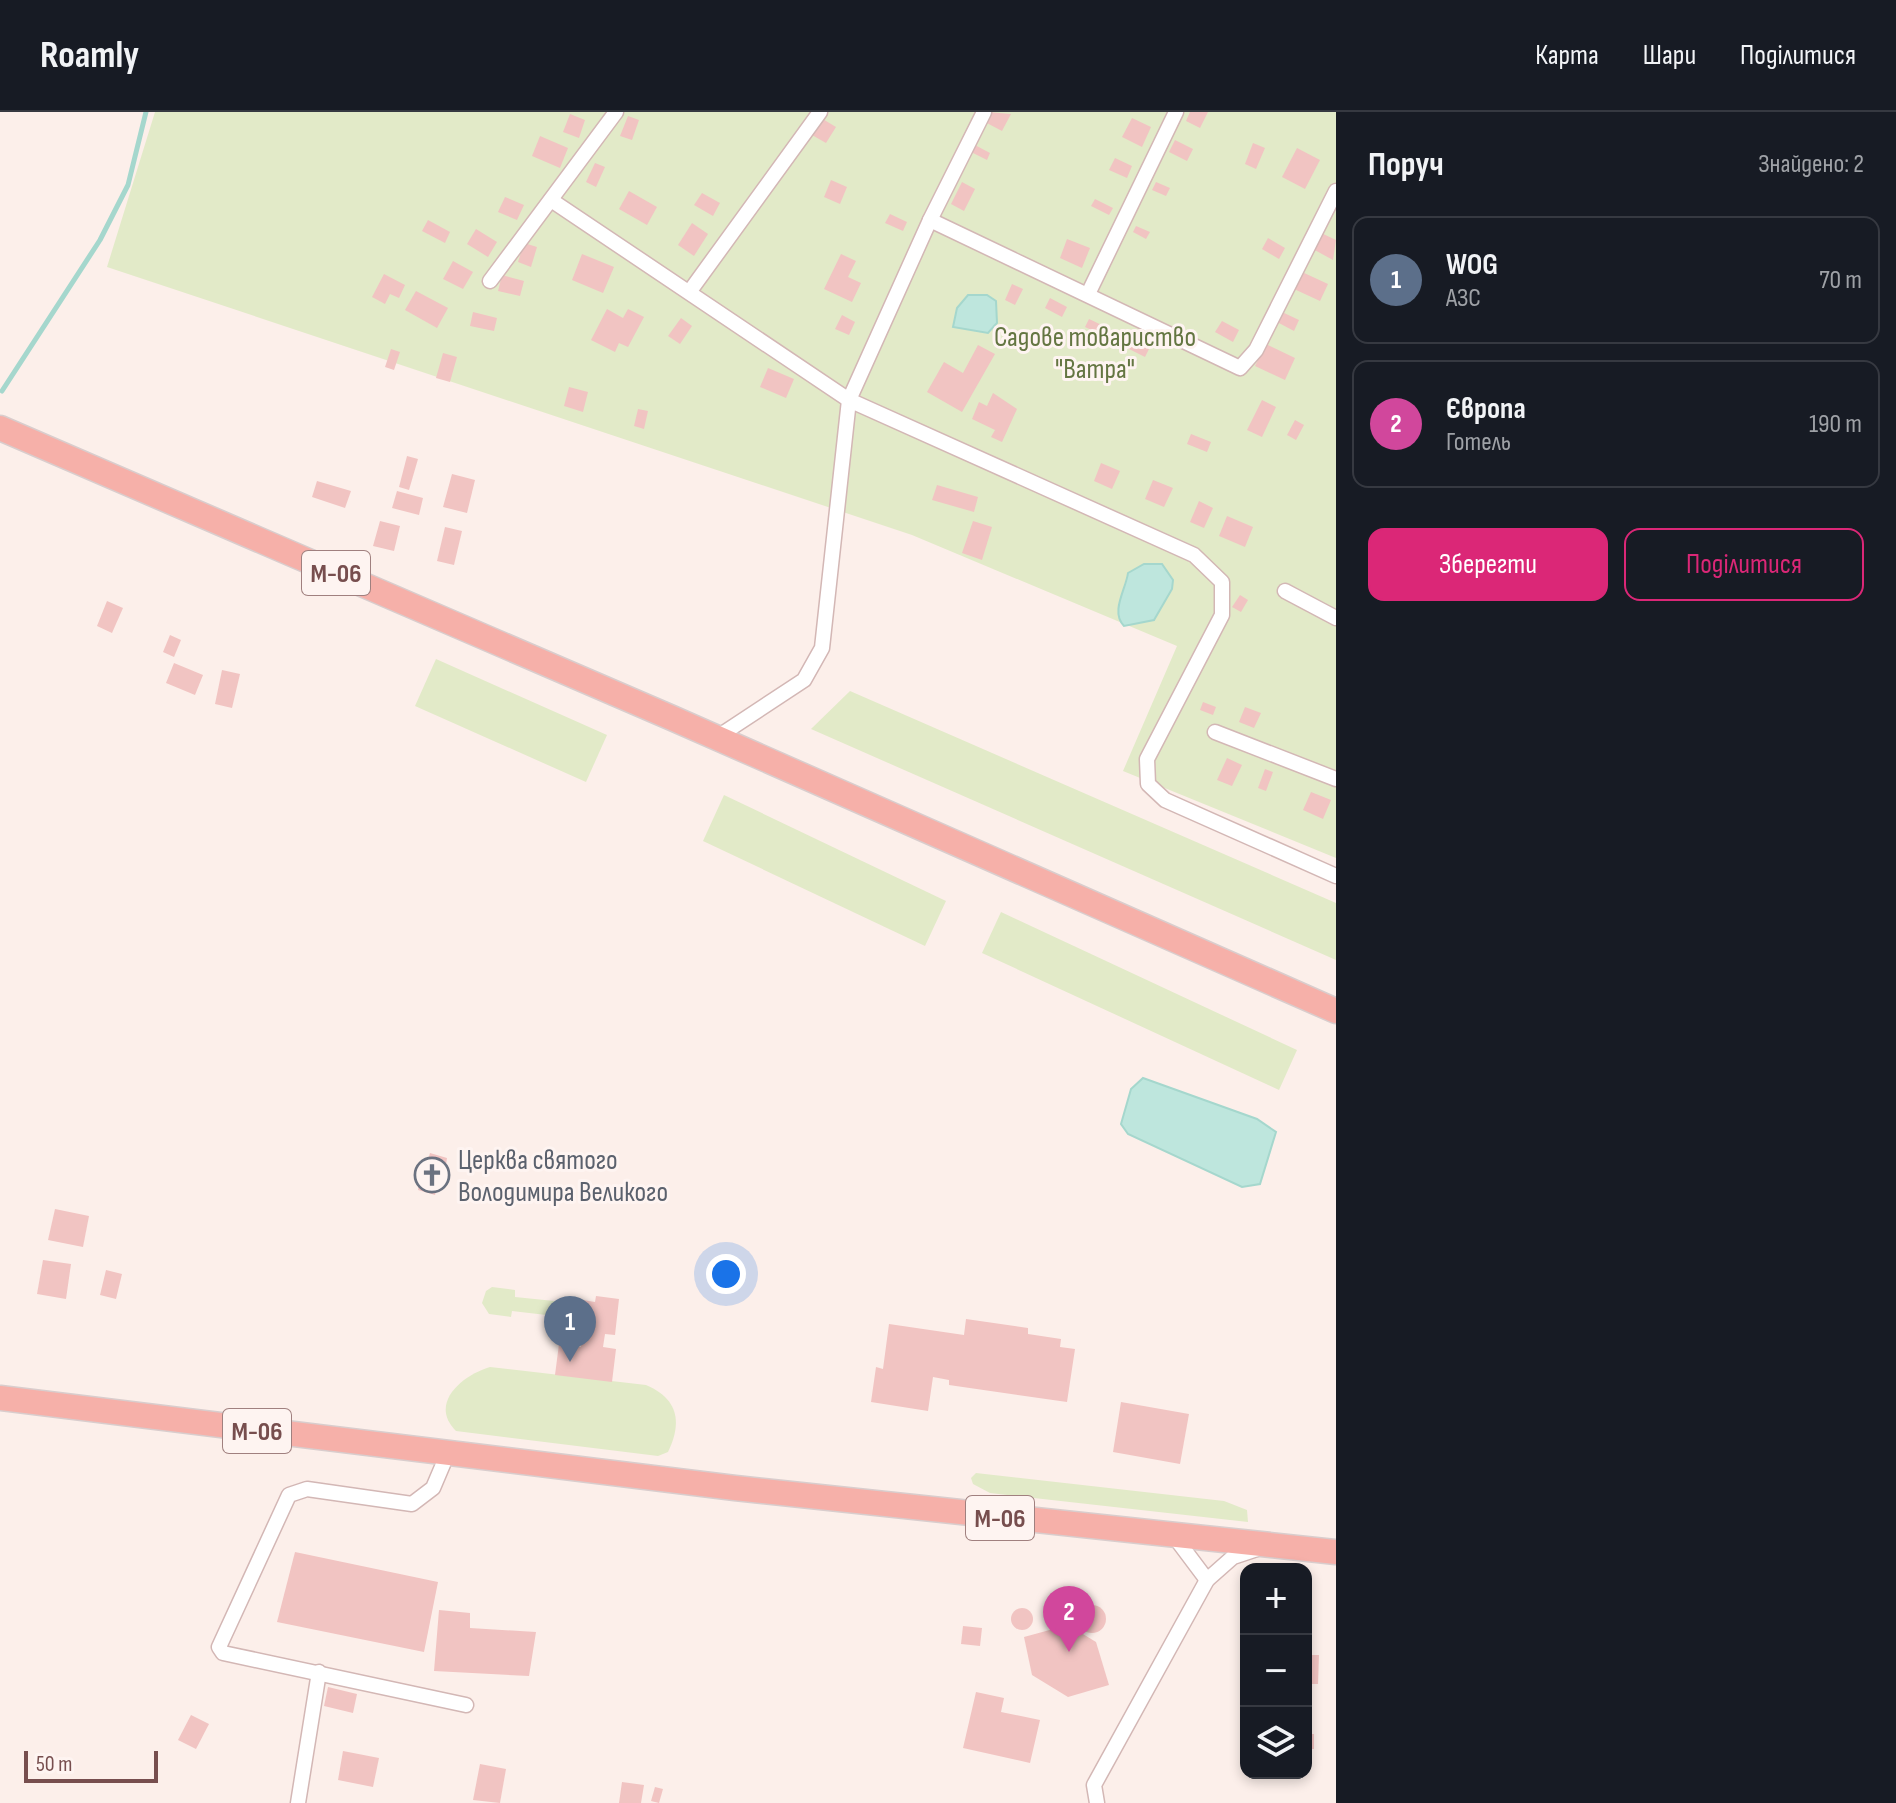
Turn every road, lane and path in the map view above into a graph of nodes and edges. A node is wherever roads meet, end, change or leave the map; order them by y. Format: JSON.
{"nodes":[{"id":1,"x":616,"y":112,"type":"edge"},
{"id":2,"x":820,"y":112,"type":"edge"},
{"id":3,"x":984,"y":112,"type":"edge"},
{"id":4,"x":1176,"y":112,"type":"edge"},
{"id":5,"x":1336,"y":191,"type":"edge"},
{"id":6,"x":551,"y":200,"type":"junction"},
{"id":7,"x":930,"y":220,"type":"junction"},
{"id":8,"x":490,"y":281,"type":"dead end"},
{"id":9,"x":690,"y":291,"type":"junction"},
{"id":10,"x":1088,"y":294,"type":"junction"},
{"id":11,"x":849,"y":400,"type":"junction"},
{"id":12,"x":0,"y":428,"type":"edge"},
{"id":13,"x":1285,"y":591,"type":"dead end"},
{"id":14,"x":1336,"y":618,"type":"edge"},
{"id":15,"x":1215,"y":732,"type":"dead end"},
{"id":16,"x":716,"y":738,"type":"junction"},
{"id":17,"x":1336,"y":779,"type":"edge"},
{"id":18,"x":1336,"y":876,"type":"edge"},
{"id":19,"x":1336,"y":1011,"type":"edge"},
{"id":20,"x":0,"y":1398,"type":"edge"},
{"id":21,"x":447,"y":1455,"type":"junction"},
{"id":22,"x":1174,"y":1536,"type":"junction"},
{"id":23,"x":1266,"y":1546,"type":"junction"},
{"id":24,"x":1336,"y":1552,"type":"edge"},
{"id":25,"x":1207,"y":1580,"type":"junction"},
{"id":26,"x":319,"y":1672,"type":"junction"},
{"id":27,"x":466,"y":1705,"type":"dead end"},
{"id":28,"x":298,"y":1803,"type":"edge"},
{"id":29,"x":1097,"y":1803,"type":"edge"}],
"edges":[{"from":1,"to":6,"type":"street"},
{"from":2,"to":9,"type":"street"},
{"from":3,"to":7,"type":"street"},
{"from":4,"to":10,"type":"street"},
{"from":5,"to":10,"type":"street"},
{"from":6,"to":8,"type":"street"},
{"from":6,"to":9,"type":"street"},
{"from":7,"to":10,"type":"street"},
{"from":7,"to":11,"type":"street"},
{"from":9,"to":11,"type":"street"},
{"from":11,"to":16,"type":"street"},
{"from":11,"to":18,"type":"street"},
{"from":12,"to":16,"type":"highway","number":"М-06"},
{"from":13,"to":14,"type":"street"},
{"from":15,"to":17,"type":"street"},
{"from":16,"to":19,"type":"highway","number":"М-06"},
{"from":20,"to":21,"type":"highway","number":"М-06"},
{"from":21,"to":22,"type":"highway","number":"М-06"},
{"from":21,"to":26,"type":"street"},
{"from":22,"to":23,"type":"highway","number":"М-06"},
{"from":22,"to":25,"type":"street"},
{"from":23,"to":24,"type":"highway","number":"М-06"},
{"from":23,"to":25,"type":"street"},
{"from":25,"to":29,"type":"street"},
{"from":26,"to":27,"type":"street"},
{"from":26,"to":28,"type":"street"}]}
